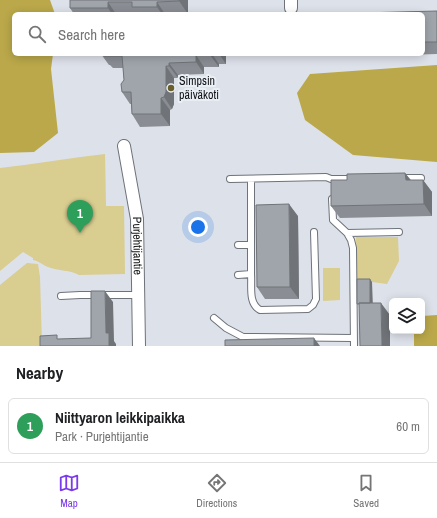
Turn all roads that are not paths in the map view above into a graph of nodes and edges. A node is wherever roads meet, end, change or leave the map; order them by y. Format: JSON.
{"nodes":[{"id":1,"x":124,"y":146,"type":"dead end"},
{"id":2,"x":398,"y":178,"type":"edge"},
{"id":3,"x":421,"y":178,"type":"edge"},
{"id":4,"x":230,"y":179,"type":"dead end"},
{"id":5,"x":251,"y":179,"type":"junction"},
{"id":6,"x":331,"y":179,"type":"junction"},
{"id":7,"x":361,"y":179,"type":"edge"},
{"id":8,"x":331,"y":186,"type":"edge"},
{"id":9,"x":332,"y":194,"type":"edge"},
{"id":10,"x":314,"y":232,"type":"dead end"},
{"id":11,"x":399,"y":232,"type":"dead end"},
{"id":12,"x":347,"y":233,"type":"junction"},
{"id":13,"x":238,"y":245,"type":"dead end"},
{"id":14,"x":251,"y":245,"type":"junction"},
{"id":15,"x":252,"y":274,"type":"junction"},
{"id":16,"x":238,"y":275,"type":"dead end"},
{"id":17,"x":138,"y":295,"type":"junction"},
{"id":18,"x":61,"y":296,"type":"dead end"},
{"id":19,"x":214,"y":318,"type":"dead end"},
{"id":20,"x":354,"y":338,"type":"junction"},
{"id":21,"x":140,"y":346,"type":"edge"},
{"id":22,"x":354,"y":346,"type":"edge"}],
"edges":[{"from":1,"to":17,"type":"street","name":"Purjehtijantie"},
{"from":2,"to":3,"type":"lane"},
{"from":4,"to":5,"type":"lane"},
{"from":5,"to":6,"type":"lane"},
{"from":5,"to":14,"type":"lane"},
{"from":6,"to":7,"type":"lane"},
{"from":6,"to":8,"type":"lane"},
{"from":9,"to":12,"type":"lane"},
{"from":10,"to":15,"type":"lane"},
{"from":11,"to":12,"type":"lane"},
{"from":12,"to":20,"type":"lane"},
{"from":13,"to":14,"type":"lane"},
{"from":14,"to":15,"type":"lane"},
{"from":15,"to":16,"type":"lane"},
{"from":17,"to":18,"type":"lane"},
{"from":17,"to":21,"type":"street","name":"Purjehtijantie"},
{"from":19,"to":20,"type":"lane"},
{"from":20,"to":22,"type":"lane"}]}
